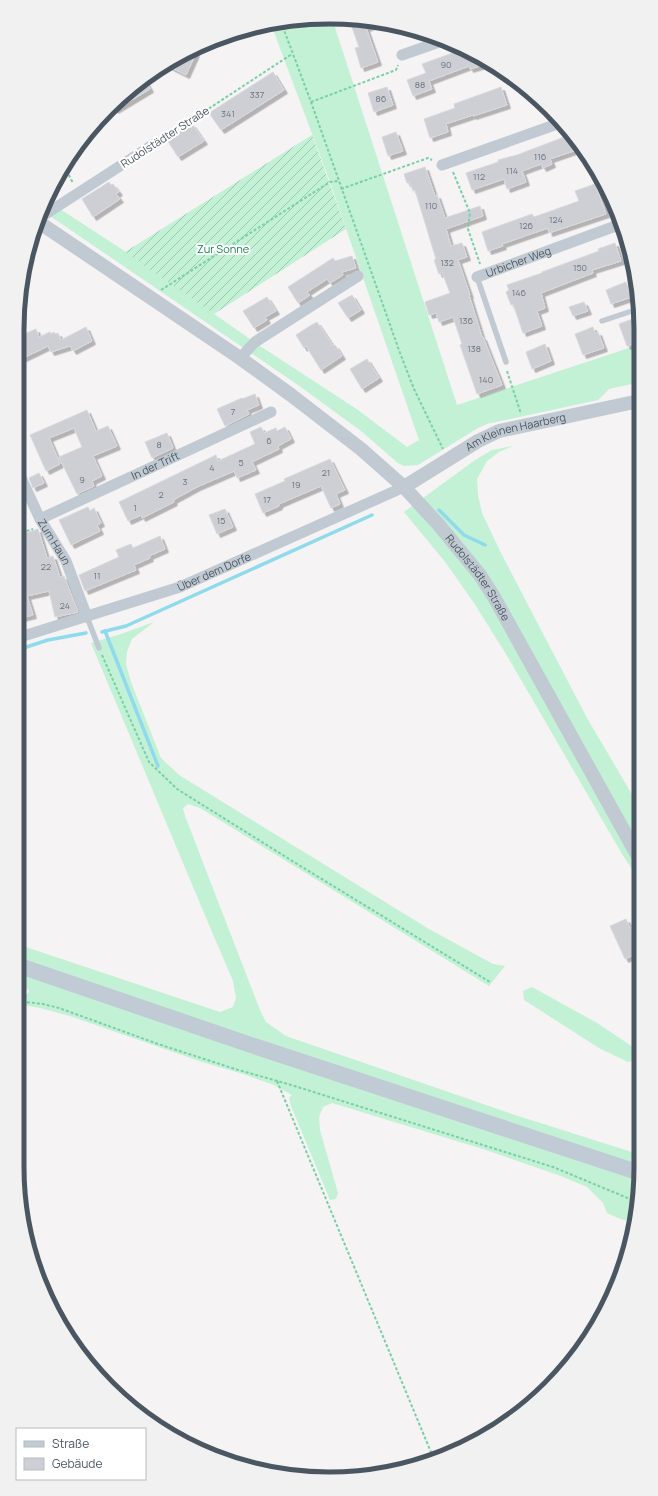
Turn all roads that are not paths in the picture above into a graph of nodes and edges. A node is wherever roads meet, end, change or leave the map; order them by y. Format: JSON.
{"nodes":[{"id":1,"x":436,"y":43,"type":"edge"},
{"id":2,"x":402,"y":55,"type":"road end"},
{"id":3,"x":555,"y":125,"type":"edge"},
{"id":4,"x":158,"y":142,"type":"road end"},
{"id":5,"x":446,"y":164,"type":"road end"},
{"id":6,"x":46,"y":214,"type":"edge"},
{"id":7,"x":43,"y":224,"type":"edge"},
{"id":8,"x":616,"y":226,"type":"edge"},
{"id":9,"x":358,"y":276,"type":"dead end"},
{"id":10,"x":480,"y":276,"type":"joint"},
{"id":11,"x":633,"y":311,"type":"edge"},
{"id":12,"x":602,"y":321,"type":"dead end"},
{"id":13,"x":240,"y":358,"type":"junction"},
{"id":14,"x":506,"y":362,"type":"road end"},
{"id":15,"x":634,"y":402,"type":"edge"},
{"id":16,"x":271,"y":412,"type":"dead end"},
{"id":17,"x":24,"y":484,"type":"edge"},
{"id":18,"x":404,"y":487,"type":"junction"},
{"id":19,"x":40,"y":519,"type":"junction"},
{"id":20,"x":87,"y":617,"type":"junction"},
{"id":21,"x":24,"y":636,"type":"edge"},
{"id":22,"x":99,"y":648,"type":"road end"},
{"id":23,"x":634,"y":849,"type":"edge"},
{"id":24,"x":24,"y":968,"type":"edge"},
{"id":25,"x":634,"y":1171,"type":"edge"}],
"edges":[{"from":1,"to":2,"type":"street"},
{"from":3,"to":5,"type":"street"},
{"from":4,"to":6,"type":"street","name":"Rudolstädter Straße"},
{"from":7,"to":13,"type":"street","name":"Rudolstädter Straße"},
{"from":8,"to":10,"type":"street","name":"Urbicher Weg"},
{"from":9,"to":13,"type":"street"},
{"from":10,"to":14,"type":"lane","name":"Urbicher Weg"},
{"from":11,"to":12,"type":"lane"},
{"from":13,"to":18,"type":"street","name":"Rudolstädter Straße"},
{"from":15,"to":18,"type":"street","name":"Am Kleinen Haarberg"},
{"from":16,"to":19,"type":"street","name":"In der Trift"},
{"from":17,"to":19,"type":"street","name":"Zum Haun"},
{"from":18,"to":20,"type":"street","name":"Über dem Dorfe"},
{"from":18,"to":23,"type":"street","name":"Rudolstädter Straße"},
{"from":19,"to":20,"type":"street","name":"Zum Haun"},
{"from":20,"to":21,"type":"street","name":"Über dem Dorfe"},
{"from":20,"to":22,"type":"lane"},
{"from":24,"to":25,"type":"main road"}]}
